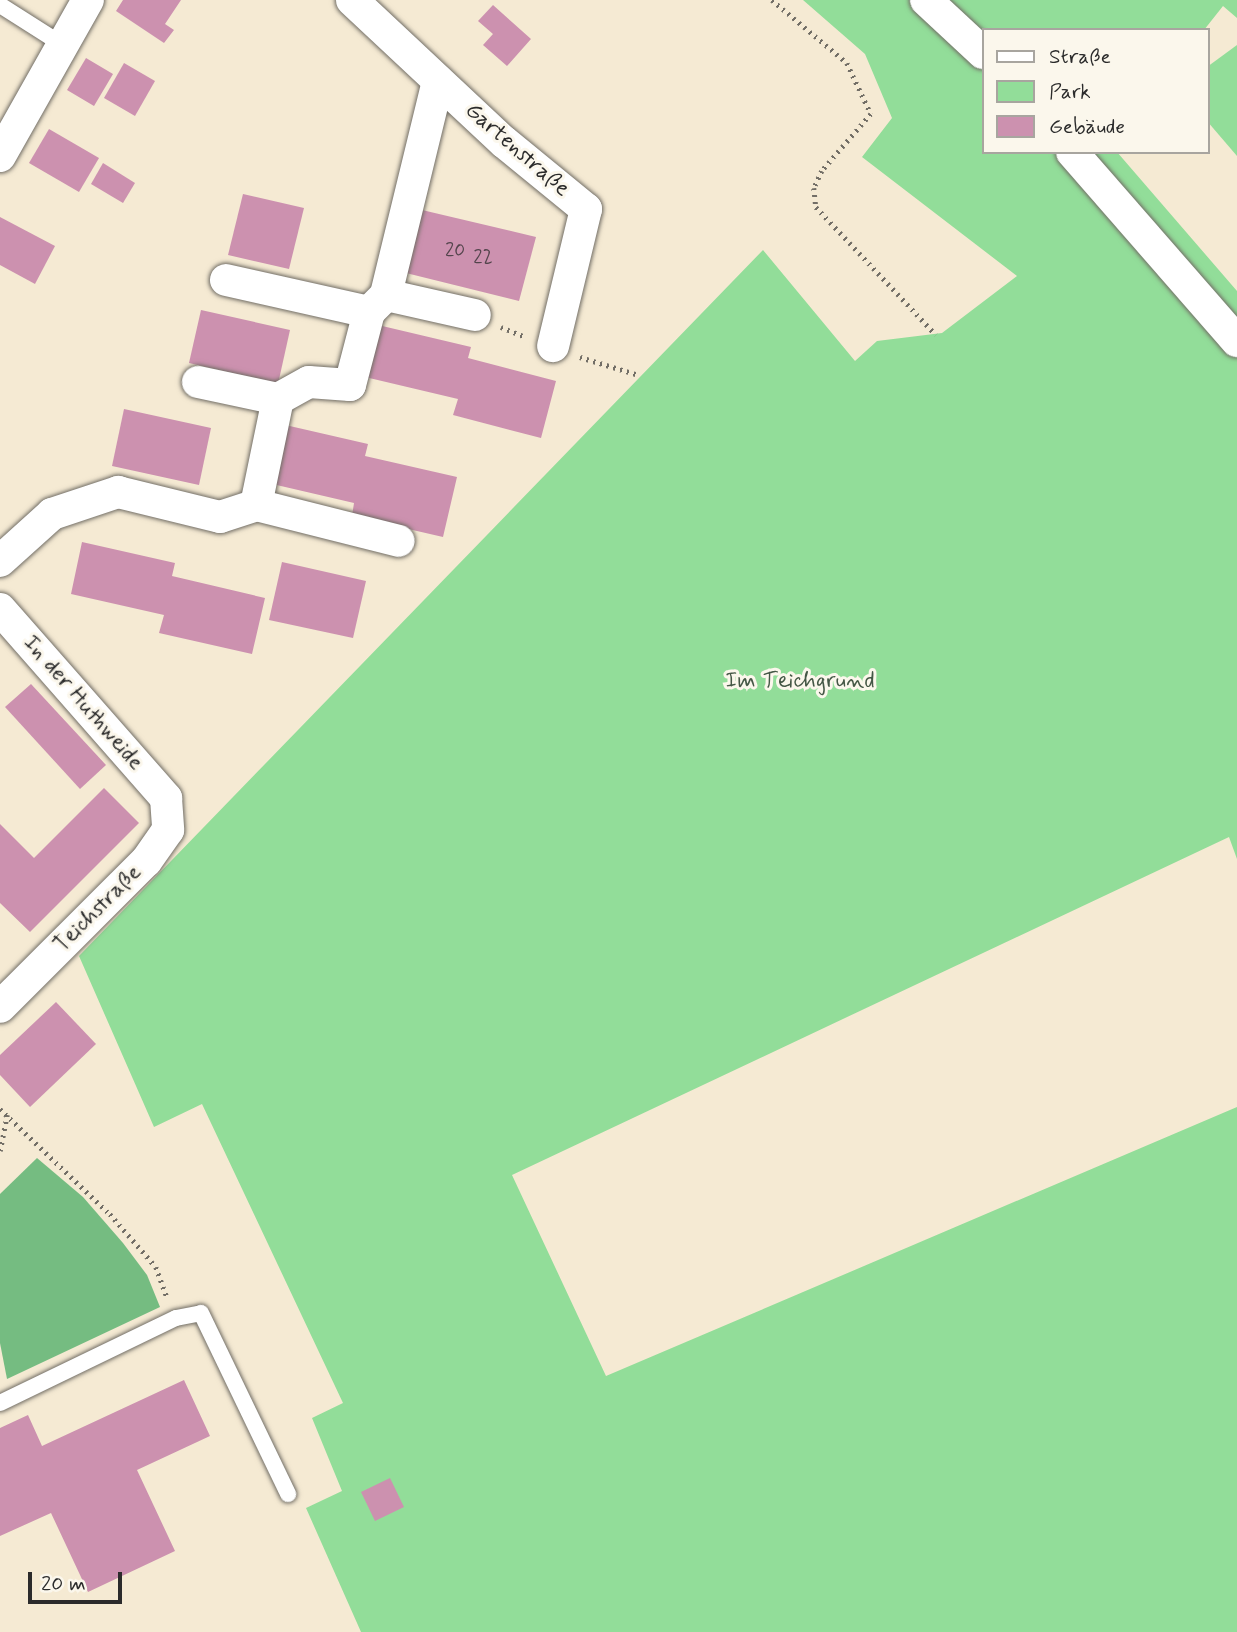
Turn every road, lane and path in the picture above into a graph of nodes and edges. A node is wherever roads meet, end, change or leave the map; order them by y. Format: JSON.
{"nodes":[{"id":1,"x":88,"y":0,"type":"edge"},
{"id":2,"x":352,"y":0,"type":"edge"},
{"id":3,"x":772,"y":0,"type":"edge"},
{"id":4,"x":926,"y":0,"type":"edge"},
{"id":5,"x":0,"y":5,"type":"edge"},
{"id":6,"x":62,"y":46,"type":"junction"},
{"id":7,"x":982,"y":52,"type":"edge"},
{"id":8,"x":438,"y":81,"type":"junction"},
{"id":9,"x":1074,"y":154,"type":"edge"},
{"id":10,"x":0,"y":156,"type":"edge"},
{"id":11,"x":226,"y":280,"type":"dead end"},
{"id":12,"x":377,"y":303,"type":"junction"},
{"id":13,"x":475,"y":315,"type":"dead end"},
{"id":14,"x":936,"y":335,"type":"dead end"},
{"id":15,"x":1237,"y":341,"type":"edge"},
{"id":16,"x":553,"y":346,"type":"dead end"},
{"id":17,"x":591,"y":361,"type":"dead end"},
{"id":18,"x":639,"y":375,"type":"dead end"},
{"id":19,"x":198,"y":382,"type":"dead end"},
{"id":20,"x":278,"y":399,"type":"junction"},
{"id":21,"x":256,"y":505,"type":"junction"},
{"id":22,"x":399,"y":541,"type":"dead end"},
{"id":23,"x":0,"y":561,"type":"edge"},
{"id":24,"x":0,"y":609,"type":"edge"},
{"id":25,"x":166,"y":798,"type":"joint"},
{"id":26,"x":0,"y":1007,"type":"edge"},
{"id":27,"x":0,"y":1109,"type":"edge"},
{"id":28,"x":7,"y":1115,"type":"junction"},
{"id":29,"x":0,"y":1151,"type":"edge"},
{"id":30,"x":176,"y":1318,"type":"junction"},
{"id":31,"x":0,"y":1403,"type":"edge"},
{"id":32,"x":288,"y":1494,"type":"dead end"}],
"edges":[{"from":1,"to":6,"type":"street"},
{"from":2,"to":8,"type":"street","name":"Gartenstraße"},
{"from":3,"to":14,"type":"path"},
{"from":4,"to":7,"type":"street"},
{"from":5,"to":6,"type":"lane"},
{"from":6,"to":10,"type":"street"},
{"from":8,"to":12,"type":"street","name":"Gartenstraße"},
{"from":8,"to":16,"type":"street","name":"Gartenstraße"},
{"from":9,"to":15,"type":"street"},
{"from":11,"to":12,"type":"street"},
{"from":12,"to":13,"type":"street"},
{"from":12,"to":20,"type":"street"},
{"from":17,"to":18,"type":"path"},
{"from":19,"to":20,"type":"street"},
{"from":20,"to":21,"type":"street"},
{"from":21,"to":22,"type":"street"},
{"from":21,"to":23,"type":"street"},
{"from":24,"to":25,"type":"street","name":"In der Huthweide"},
{"from":25,"to":26,"type":"street","name":"Teichstraße"},
{"from":27,"to":28,"type":"path"},
{"from":28,"to":29,"type":"path"},
{"from":28,"to":30,"type":"path"},
{"from":30,"to":31,"type":"lane"},
{"from":30,"to":32,"type":"lane"}]}
